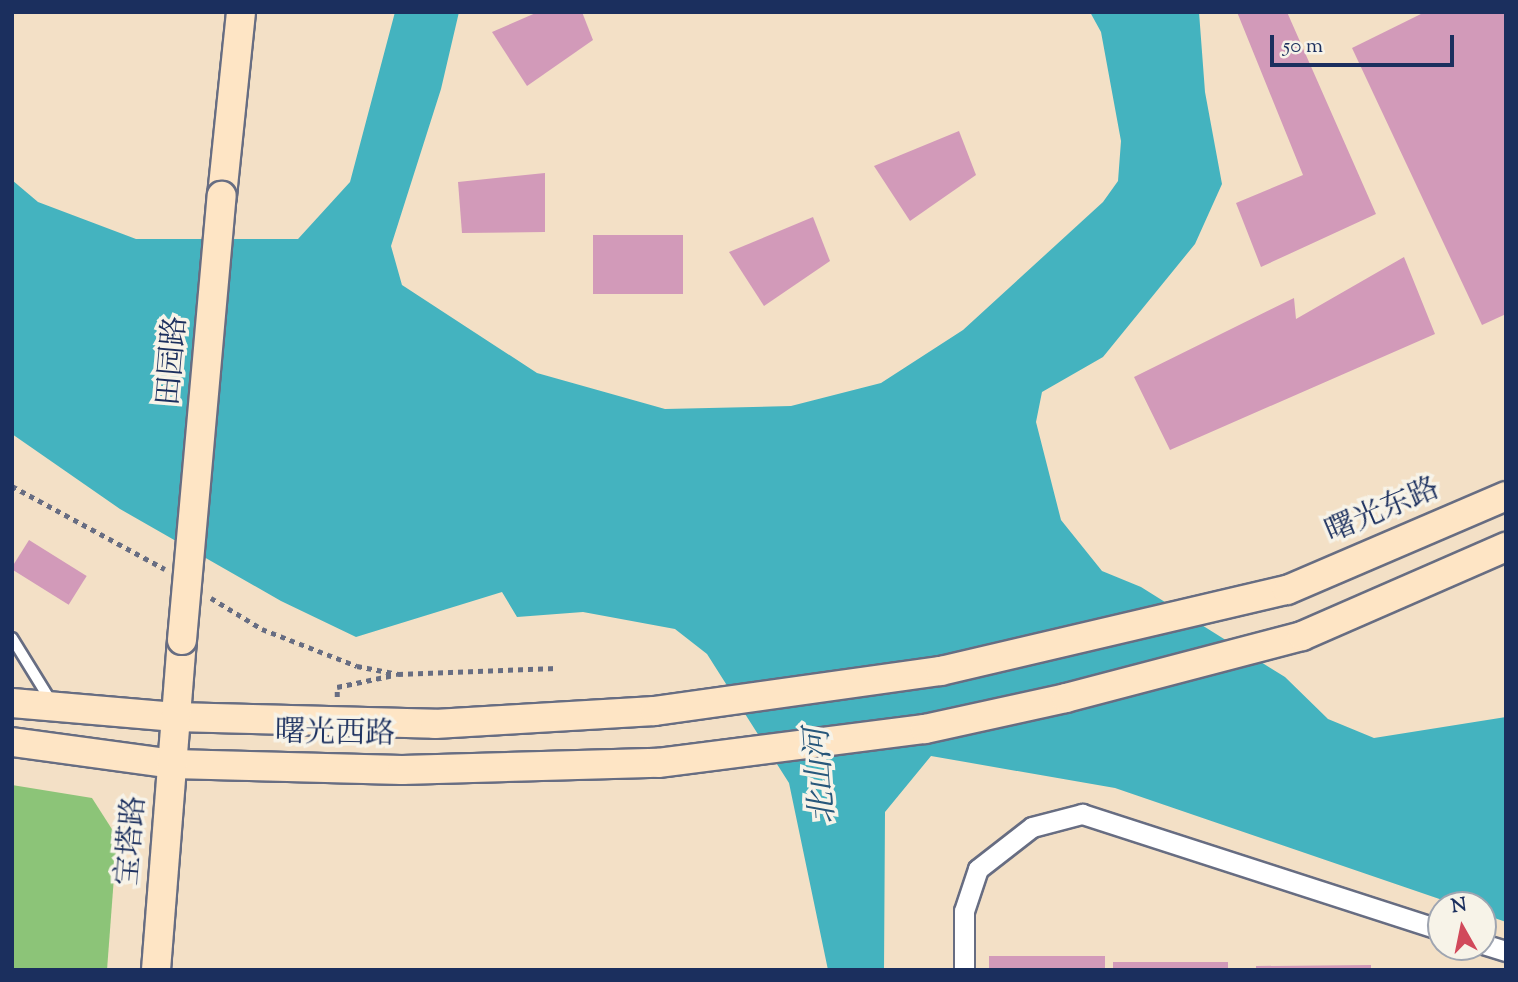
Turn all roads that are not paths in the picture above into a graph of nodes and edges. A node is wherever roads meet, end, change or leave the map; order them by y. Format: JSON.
{"nodes":[{"id":1,"x":242,"y":12,"type":"edge"},
{"id":2,"x":1506,"y":496,"type":"edge"},
{"id":3,"x":1506,"y":547,"type":"edge"},
{"id":4,"x":12,"y":638,"type":"edge"},
{"id":5,"x":12,"y":703,"type":"edge"},
{"id":6,"x":54,"y":707,"type":"junction"},
{"id":7,"x":655,"y":711,"type":"joint"},
{"id":8,"x":175,"y":717,"type":"junction"},
{"id":9,"x":12,"y":742,"type":"edge"},
{"id":10,"x":173,"y":764,"type":"junction"},
{"id":11,"x":1427,"y":925,"type":"edge"},
{"id":12,"x":156,"y":970,"type":"edge"},
{"id":13,"x":964,"y":970,"type":"edge"}],
"edges":[{"from":1,"to":8,"type":"main road","name":"田园路","bridge":true},
{"from":2,"to":7,"type":"main road","name":"曙光东路"},
{"from":3,"to":10,"type":"main road","name":"曙光西路"},
{"from":4,"to":6,"type":"lane"},
{"from":5,"to":6,"type":"main road","name":"曙光西路"},
{"from":6,"to":8,"type":"main road","name":"曙光西路"},
{"from":7,"to":8,"type":"main road","name":"曙光西路"},
{"from":8,"to":10,"type":"main road","name":"宝塔路"},
{"from":9,"to":10,"type":"main road","name":"曙光西路"},
{"from":10,"to":12,"type":"main road","name":"宝塔路"},
{"from":11,"to":13,"type":"street"}]}
